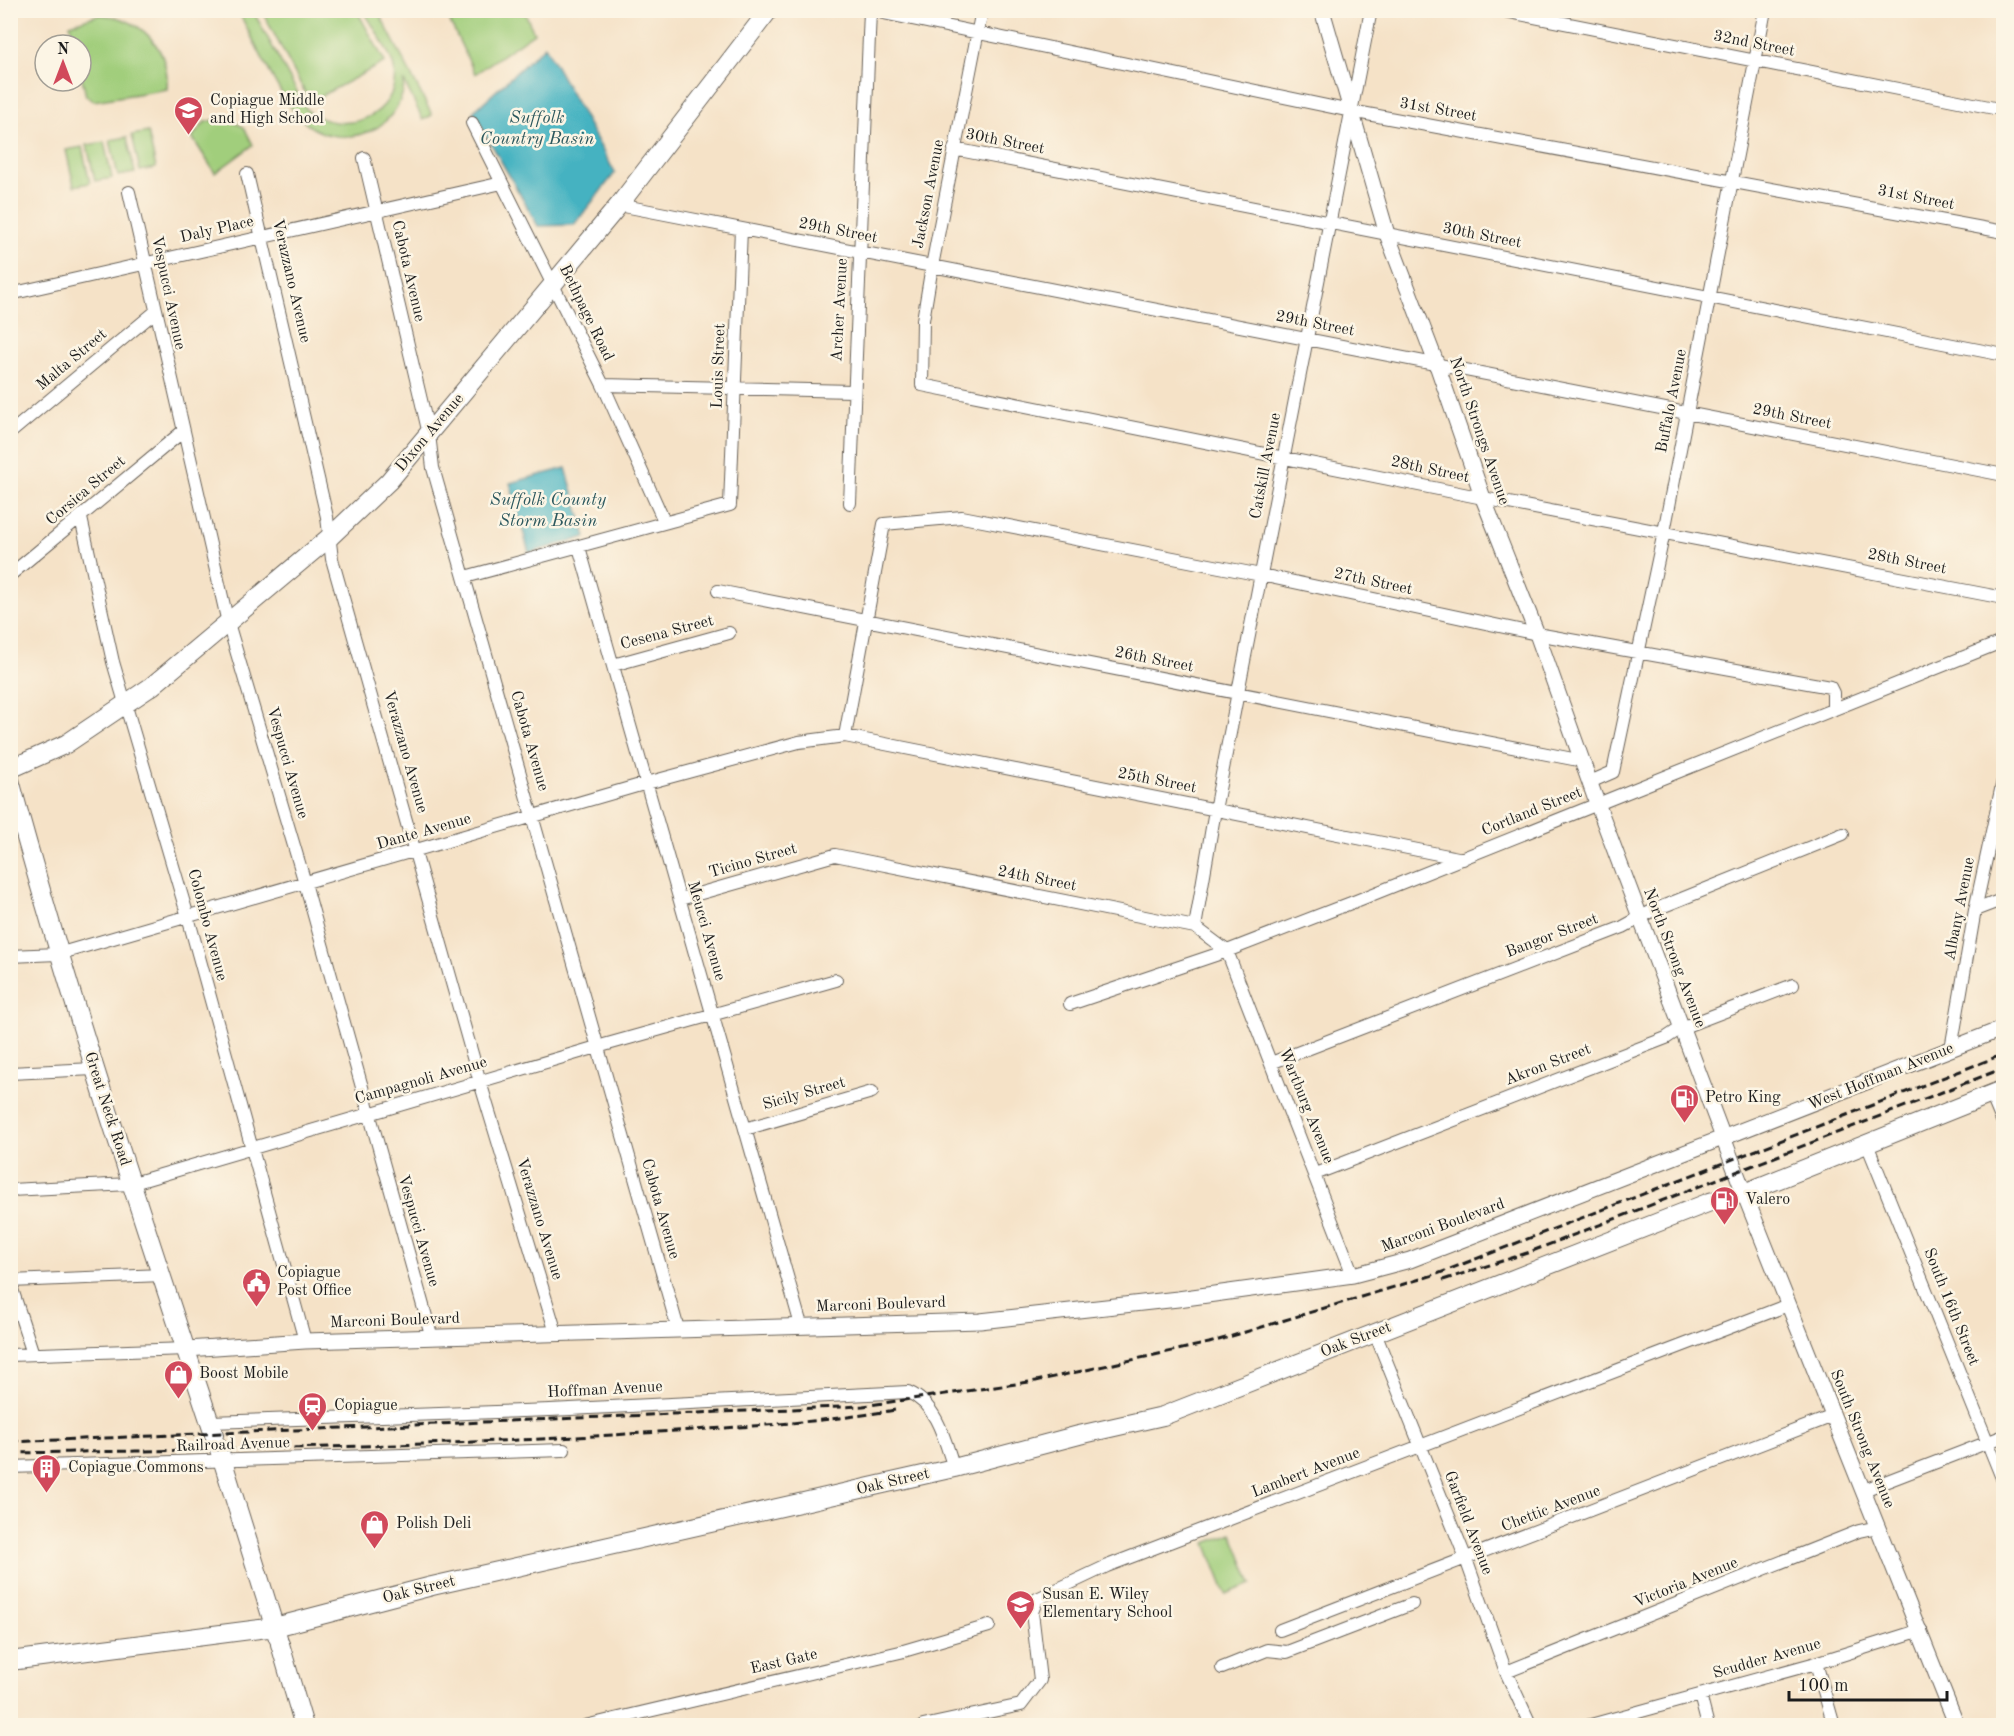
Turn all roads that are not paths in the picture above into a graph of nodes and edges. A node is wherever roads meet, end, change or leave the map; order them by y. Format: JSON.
{"nodes":[{"id":1,"x":769,"y":10,"type":"edge"},
{"id":2,"x":982,"y":10,"type":"edge"},
{"id":3,"x":1322,"y":10,"type":"edge"},
{"id":4,"x":1371,"y":10,"type":"edge"},
{"id":5,"x":1499,"y":10,"type":"edge"},
{"id":6,"x":1765,"y":10,"type":"edge"},
{"id":7,"x":869,"y":11,"type":"edge"},
{"id":8,"x":978,"y":32,"type":"junction"},
{"id":9,"x":1755,"y":61,"type":"junction"},
{"id":10,"x":2004,"y":110,"type":"edge"},
{"id":11,"x":1351,"y":111,"type":"junction"},
{"id":12,"x":472,"y":123,"type":"dead end"},
{"id":13,"x":954,"y":149,"type":"junction"},
{"id":14,"x":364,"y":158,"type":"dead end"},
{"id":15,"x":248,"y":174,"type":"dead end"},
{"id":16,"x":1733,"y":180,"type":"junction"},
{"id":17,"x":502,"y":183,"type":"junction"},
{"id":18,"x":129,"y":192,"type":"dead end"},
{"id":19,"x":620,"y":205,"type":"junction"},
{"id":20,"x":377,"y":210,"type":"junction"},
{"id":21,"x":1330,"y":224,"type":"junction"},
{"id":22,"x":741,"y":229,"type":"junction"},
{"id":23,"x":2004,"y":232,"type":"edge"},
{"id":24,"x":1387,"y":234,"type":"junction"},
{"id":25,"x":264,"y":236,"type":"junction"},
{"id":26,"x":860,"y":252,"type":"junction"},
{"id":27,"x":144,"y":263,"type":"junction"},
{"id":28,"x":932,"y":266,"type":"junction"},
{"id":29,"x":554,"y":286,"type":"junction"},
{"id":30,"x":10,"y":294,"type":"edge"},
{"id":31,"x":1709,"y":296,"type":"junction"},
{"id":32,"x":155,"y":312,"type":"junction"},
{"id":33,"x":1307,"y":339,"type":"junction"},
{"id":34,"x":2004,"y":355,"type":"edge"},
{"id":35,"x":1437,"y":365,"type":"junction"},
{"id":36,"x":603,"y":385,"type":"junction"},
{"id":37,"x":921,"y":386,"type":"joint"},
{"id":38,"x":735,"y":388,"type":"junction"},
{"id":39,"x":853,"y":391,"type":"junction"},
{"id":40,"x":1687,"y":413,"type":"junction"},
{"id":41,"x":182,"y":432,"type":"junction"},
{"id":42,"x":10,"y":433,"type":"edge"},
{"id":43,"x":429,"y":434,"type":"junction"},
{"id":44,"x":1284,"y":457,"type":"junction"},
{"id":45,"x":2004,"y":475,"type":"edge"},
{"id":46,"x":1483,"y":498,"type":"junction"},
{"id":47,"x":850,"y":503,"type":"dead end"},
{"id":48,"x":81,"y":518,"type":"junction"},
{"id":49,"x":664,"y":521,"type":"junction"},
{"id":50,"x":1664,"y":532,"type":"junction"},
{"id":51,"x":331,"y":536,"type":"junction"},
{"id":52,"x":579,"y":547,"type":"junction"},
{"id":53,"x":10,"y":575,"type":"edge"},
{"id":54,"x":1261,"y":575,"type":"junction"},
{"id":55,"x":465,"y":577,"type":"junction"},
{"id":56,"x":718,"y":591,"type":"dead end"},
{"id":57,"x":2004,"y":598,"type":"edge"},
{"id":58,"x":867,"y":620,"type":"junction"},
{"id":59,"x":228,"y":623,"type":"junction"},
{"id":60,"x":729,"y":633,"type":"dead end"},
{"id":61,"x":1537,"y":634,"type":"junction"},
{"id":62,"x":2004,"y":640,"type":"edge"},
{"id":63,"x":1637,"y":651,"type":"junction"},
{"id":64,"x":613,"y":665,"type":"junction"},
{"id":65,"x":1238,"y":693,"type":"junction"},
{"id":66,"x":126,"y":705,"type":"junction"},
{"id":67,"x":1834,"y":705,"type":"junction"},
{"id":68,"x":845,"y":736,"type":"junction"},
{"id":69,"x":1583,"y":761,"type":"junction"},
{"id":70,"x":10,"y":770,"type":"edge"},
{"id":71,"x":2004,"y":776,"type":"edge"},
{"id":72,"x":10,"y":780,"type":"edge"},
{"id":73,"x":1590,"y":782,"type":"junction"},
{"id":74,"x":647,"y":783,"type":"junction"},
{"id":75,"x":1597,"y":804,"type":"junction"},
{"id":76,"x":1215,"y":810,"type":"junction"},
{"id":77,"x":534,"y":817,"type":"junction"},
{"id":78,"x":1843,"y":834,"type":"dead end"},
{"id":79,"x":416,"y":852,"type":"junction"},
{"id":80,"x":835,"y":855,"type":"joint"},
{"id":81,"x":1463,"y":859,"type":"junction"},
{"id":82,"x":304,"y":883,"type":"junction"},
{"id":83,"x":680,"y":899,"type":"junction"},
{"id":84,"x":2004,"y":899,"type":"edge"},
{"id":85,"x":1976,"y":910,"type":"junction"},
{"id":86,"x":188,"y":916,"type":"junction"},
{"id":87,"x":1640,"y":918,"type":"junction"},
{"id":88,"x":1195,"y":927,"type":"junction"},
{"id":89,"x":1227,"y":951,"type":"junction"},
{"id":90,"x":58,"y":954,"type":"junction"},
{"id":91,"x":10,"y":956,"type":"edge"},
{"id":92,"x":836,"y":981,"type":"dead end"},
{"id":93,"x":1793,"y":985,"type":"dead end"},
{"id":94,"x":1070,"y":1004,"type":"dead end"},
{"id":95,"x":713,"y":1016,"type":"junction"},
{"id":96,"x":1681,"y":1028,"type":"junction"},
{"id":97,"x":2004,"y":1029,"type":"edge"},
{"id":98,"x":597,"y":1047,"type":"junction"},
{"id":99,"x":1951,"y":1049,"type":"junction"},
{"id":100,"x":1270,"y":1062,"type":"junction"},
{"id":101,"x":94,"y":1069,"type":"junction"},
{"id":102,"x":10,"y":1073,"type":"edge"},
{"id":103,"x":480,"y":1082,"type":"junction"},
{"id":104,"x":872,"y":1092,"type":"dead end"},
{"id":105,"x":1997,"y":1092,"type":"edge"},
{"id":106,"x":367,"y":1113,"type":"junction"},
{"id":107,"x":2004,"y":1125,"type":"edge"},
{"id":108,"x":745,"y":1129,"type":"junction"},
{"id":109,"x":1726,"y":1139,"type":"junction"},
{"id":110,"x":1867,"y":1143,"type":"junction"},
{"id":111,"x":250,"y":1148,"type":"junction"},
{"id":112,"x":1734,"y":1166,"type":"joint"},
{"id":113,"x":1315,"y":1174,"type":"junction"},
{"id":114,"x":130,"y":1184,"type":"junction"},
{"id":115,"x":10,"y":1190,"type":"edge"},
{"id":116,"x":1744,"y":1193,"type":"junction"},
{"id":117,"x":163,"y":1275,"type":"junction"},
{"id":118,"x":1353,"y":1275,"type":"junction"},
{"id":119,"x":10,"y":1282,"type":"edge"},
{"id":120,"x":1788,"y":1305,"type":"junction"},
{"id":121,"x":801,"y":1325,"type":"junction"},
{"id":122,"x":678,"y":1329,"type":"junction"},
{"id":123,"x":556,"y":1333,"type":"junction"},
{"id":124,"x":1375,"y":1333,"type":"junction"},
{"id":125,"x":432,"y":1338,"type":"junction"},
{"id":126,"x":304,"y":1341,"type":"junction"},
{"id":127,"x":187,"y":1348,"type":"junction"},
{"id":128,"x":33,"y":1354,"type":"junction"},
{"id":129,"x":10,"y":1355,"type":"edge"},
{"id":130,"x":1833,"y":1416,"type":"junction"},
{"id":131,"x":2004,"y":1436,"type":"edge"},
{"id":132,"x":216,"y":1441,"type":"junction"},
{"id":133,"x":1988,"y":1442,"type":"junction"},
{"id":134,"x":1421,"y":1448,"type":"junction"},
{"id":135,"x":564,"y":1450,"type":"dead end"},
{"id":136,"x":10,"y":1467,"type":"edge"},
{"id":137,"x":954,"y":1468,"type":"junction"},
{"id":138,"x":2004,"y":1484,"type":"edge"},
{"id":139,"x":1864,"y":1490,"type":"junction"},
{"id":140,"x":1878,"y":1527,"type":"junction"},
{"id":141,"x":1466,"y":1559,"type":"junction"},
{"id":142,"x":1412,"y":1604,"type":"dead end"},
{"id":143,"x":989,"y":1626,"type":"dead end"},
{"id":144,"x":1280,"y":1630,"type":"dead end"},
{"id":145,"x":1921,"y":1630,"type":"junction"},
{"id":146,"x":277,"y":1636,"type":"junction"},
{"id":147,"x":10,"y":1661,"type":"edge"},
{"id":148,"x":1816,"y":1663,"type":"junction"},
{"id":149,"x":1222,"y":1668,"type":"dead end"},
{"id":150,"x":1506,"y":1671,"type":"junction"},
{"id":151,"x":1700,"y":1695,"type":"junction"},
{"id":152,"x":304,"y":1725,"type":"edge"},
{"id":153,"x":585,"y":1725,"type":"edge"},
{"id":154,"x":923,"y":1725,"type":"edge"},
{"id":155,"x":1531,"y":1725,"type":"edge"},
{"id":156,"x":1587,"y":1725,"type":"edge"},
{"id":157,"x":1708,"y":1725,"type":"edge"},
{"id":158,"x":1834,"y":1725,"type":"edge"},
{"id":159,"x":1957,"y":1725,"type":"edge"}],
"edges":[{"from":1,"to":19,"type":"main road","name":"Dixon Avenue"},
{"from":2,"to":8,"type":"street","name":"Jackson Avenue"},
{"from":3,"to":11,"type":"street","name":"North Strongs Avenue"},
{"from":4,"to":11,"type":"street","name":"Catskill Avenue"},
{"from":5,"to":9,"type":"street","name":"32nd Street"},
{"from":6,"to":9,"type":"street","name":"Buffalo Avenue"},
{"from":7,"to":8,"type":"street","name":"31st Street"},
{"from":7,"to":26,"type":"street","name":"Archer Avenue"},
{"from":8,"to":11,"type":"street","name":"31st Street"},
{"from":8,"to":13,"type":"street","name":"Jackson Avenue"},
{"from":9,"to":10,"type":"street","name":"32nd Street"},
{"from":9,"to":16,"type":"street","name":"Buffalo Avenue"},
{"from":11,"to":16,"type":"street","name":"31st Street"},
{"from":11,"to":21,"type":"street","name":"Catskill Avenue"},
{"from":11,"to":24,"type":"street","name":"North Strongs Avenue"},
{"from":12,"to":17,"type":"street","name":"Bethpage Road"},
{"from":13,"to":21,"type":"street","name":"30th Street"},
{"from":13,"to":28,"type":"street","name":"Jackson Avenue"},
{"from":14,"to":20,"type":"street","name":"Cabota Avenue"},
{"from":15,"to":25,"type":"street","name":"Verazzano Avenue"},
{"from":16,"to":23,"type":"street","name":"31st Street"},
{"from":16,"to":31,"type":"street","name":"Buffalo Avenue"},
{"from":17,"to":20,"type":"street","name":"Daly Place"},
{"from":17,"to":29,"type":"street","name":"Bethpage Road"},
{"from":18,"to":27,"type":"street","name":"Vespucci Avenue"},
{"from":19,"to":22,"type":"street","name":"29th Street"},
{"from":19,"to":29,"type":"main road","name":"Dixon Avenue"},
{"from":20,"to":25,"type":"street","name":"Daly Place"},
{"from":20,"to":43,"type":"street","name":"Cabota Avenue"},
{"from":21,"to":24,"type":"street","name":"30th Street"},
{"from":21,"to":33,"type":"street","name":"Catskill Avenue"},
{"from":22,"to":26,"type":"street","name":"29th Street"},
{"from":22,"to":38,"type":"street","name":"Louis Street"},
{"from":24,"to":31,"type":"street","name":"30th Street"},
{"from":24,"to":35,"type":"street","name":"North Strongs Avenue"},
{"from":25,"to":27,"type":"street","name":"Daly Place"},
{"from":25,"to":51,"type":"street","name":"Verazzano Avenue"},
{"from":26,"to":28,"type":"street","name":"29th Street"},
{"from":26,"to":39,"type":"street","name":"Archer Avenue"},
{"from":27,"to":30,"type":"street","name":"Daly Place"},
{"from":27,"to":32,"type":"street","name":"Vespucci Avenue"},
{"from":28,"to":33,"type":"street","name":"29th Street"},
{"from":28,"to":37,"type":"street","name":"Jackson Avenue"},
{"from":29,"to":36,"type":"street","name":"Bethpage Road"},
{"from":29,"to":43,"type":"main road","name":"Dixon Avenue"},
{"from":31,"to":34,"type":"street","name":"30th Street"},
{"from":31,"to":40,"type":"street","name":"Buffalo Avenue"},
{"from":32,"to":41,"type":"street","name":"Vespucci Avenue"},
{"from":32,"to":42,"type":"street","name":"Malta Street"},
{"from":33,"to":35,"type":"street","name":"29th Street"},
{"from":33,"to":44,"type":"street","name":"Catskill Avenue"},
{"from":35,"to":40,"type":"street","name":"29th Street"},
{"from":35,"to":46,"type":"street","name":"North Strongs Avenue"},
{"from":36,"to":38,"type":"street"},
{"from":36,"to":49,"type":"street","name":"Bethpage Road"},
{"from":37,"to":44,"type":"street","name":"28th Street"},
{"from":38,"to":39,"type":"street"},
{"from":38,"to":49,"type":"street","name":"Louis Street"},
{"from":39,"to":47,"type":"street","name":"Archer Avenue"},
{"from":40,"to":45,"type":"street","name":"29th Street"},
{"from":40,"to":50,"type":"street","name":"Buffalo Avenue"},
{"from":41,"to":48,"type":"street","name":"Corsica Street"},
{"from":41,"to":59,"type":"street","name":"Vespucci Avenue"},
{"from":43,"to":51,"type":"main road","name":"Dixon Avenue"},
{"from":43,"to":55,"type":"street","name":"Cabota Avenue"},
{"from":44,"to":46,"type":"street","name":"28th Street"},
{"from":44,"to":54,"type":"street","name":"Catskill Avenue"},
{"from":46,"to":50,"type":"street","name":"28th Street"},
{"from":46,"to":61,"type":"street","name":"North Strongs Avenue"},
{"from":48,"to":53,"type":"street","name":"Corsica Street"},
{"from":48,"to":66,"type":"street","name":"Colombo Avenue"},
{"from":49,"to":52,"type":"street"},
{"from":50,"to":57,"type":"street","name":"28th Street"},
{"from":50,"to":63,"type":"street","name":"Buffalo Avenue"},
{"from":51,"to":59,"type":"main road","name":"Dixon Avenue"},
{"from":51,"to":79,"type":"street","name":"Verazzano Avenue"},
{"from":52,"to":55,"type":"street"},
{"from":52,"to":64,"type":"street","name":"Meucci Avenue"},
{"from":54,"to":58,"type":"street","name":"27th Street"},
{"from":54,"to":61,"type":"street","name":"27th Street"},
{"from":54,"to":65,"type":"street","name":"Catskill Avenue"},
{"from":55,"to":77,"type":"street","name":"Cabota Avenue"},
{"from":56,"to":58,"type":"street","name":"26th Street"},
{"from":58,"to":65,"type":"street","name":"26th Street"},
{"from":58,"to":68,"type":"street"},
{"from":59,"to":66,"type":"main road","name":"Dixon Avenue"},
{"from":59,"to":82,"type":"street","name":"Vespucci Avenue"},
{"from":60,"to":64,"type":"street","name":"Cesena Street"},
{"from":61,"to":63,"type":"street","name":"27th Street"},
{"from":61,"to":69,"type":"street","name":"North Strongs Avenue"},
{"from":62,"to":67,"type":"street","name":"Cortland Street"},
{"from":63,"to":67,"type":"street","name":"27th Street"},
{"from":63,"to":73,"type":"street","name":"Buffalo Avenue"},
{"from":64,"to":74,"type":"street","name":"Meucci Avenue"},
{"from":65,"to":69,"type":"street","name":"26th Street"},
{"from":65,"to":76,"type":"street","name":"Catskill Avenue"},
{"from":66,"to":70,"type":"main road","name":"Dixon Avenue"},
{"from":66,"to":86,"type":"street","name":"Colombo Avenue"},
{"from":67,"to":75,"type":"street","name":"Cortland Street"},
{"from":68,"to":74,"type":"street","name":"Dante Avenue"},
{"from":68,"to":76,"type":"street","name":"25th Street"},
{"from":69,"to":73,"type":"street","name":"North Strong Avenue"},
{"from":71,"to":85,"type":"street","name":"Albany Avenue"},
{"from":72,"to":90,"type":"main road","name":"Great Neck Road"},
{"from":73,"to":75,"type":"street","name":"North Strong Avenue"},
{"from":74,"to":77,"type":"street","name":"Dante Avenue"},
{"from":74,"to":83,"type":"street","name":"Meucci Avenue"},
{"from":75,"to":81,"type":"street","name":"Cortland Street"},
{"from":75,"to":87,"type":"street","name":"North Strong Avenue"},
{"from":76,"to":81,"type":"street","name":"25th Street"},
{"from":76,"to":88,"type":"street","name":"Catskill Avenue"},
{"from":77,"to":79,"type":"street","name":"Dante Avenue"},
{"from":77,"to":98,"type":"street","name":"Cabota Avenue"},
{"from":78,"to":87,"type":"street","name":"Bangor Street"},
{"from":79,"to":82,"type":"street","name":"Dante Avenue"},
{"from":79,"to":103,"type":"street","name":"Verazzano Avenue"},
{"from":80,"to":83,"type":"street","name":"Ticino Street"},
{"from":80,"to":88,"type":"street","name":"24th Street"},
{"from":81,"to":89,"type":"street","name":"Cortland Street"},
{"from":82,"to":86,"type":"street","name":"Dante Avenue"},
{"from":82,"to":106,"type":"street","name":"Vespucci Avenue"},
{"from":83,"to":95,"type":"street","name":"Meucci Avenue"},
{"from":84,"to":85,"type":"street"},
{"from":85,"to":99,"type":"street","name":"Albany Avenue"},
{"from":86,"to":90,"type":"street","name":"Dante Avenue"},
{"from":86,"to":111,"type":"street","name":"Colombo Avenue"},
{"from":87,"to":96,"type":"street","name":"North Strong Avenue"},
{"from":87,"to":100,"type":"street","name":"Bangor Street"},
{"from":88,"to":89,"type":"street","name":"24th Street"},
{"from":89,"to":94,"type":"street","name":"Cortland Street"},
{"from":89,"to":100,"type":"street","name":"Wartburg Avenue"},
{"from":90,"to":91,"type":"street","name":"Dante Avenue"},
{"from":90,"to":101,"type":"main road","name":"Great Neck Road"},
{"from":92,"to":95,"type":"street","name":"Campagnoli Avenue"},
{"from":93,"to":96,"type":"street","name":"Akron Street"},
{"from":95,"to":98,"type":"street","name":"Campagnoli Avenue"},
{"from":95,"to":108,"type":"street","name":"Meucci Avenue"},
{"from":96,"to":109,"type":"street","name":"North Strong Avenue"},
{"from":96,"to":113,"type":"street","name":"Akron Street"},
{"from":97,"to":99,"type":"street","name":"West Hoffman Avenue"},
{"from":98,"to":103,"type":"street","name":"Campagnoli Avenue"},
{"from":98,"to":122,"type":"street","name":"Cabota Avenue"},
{"from":99,"to":109,"type":"street","name":"West Hoffman Avenue"},
{"from":100,"to":113,"type":"street","name":"Wartburg Avenue"},
{"from":101,"to":102,"type":"street"},
{"from":101,"to":114,"type":"main road","name":"Great Neck Road"},
{"from":103,"to":106,"type":"street","name":"Campagnoli Avenue"},
{"from":103,"to":123,"type":"street","name":"Verazzano Avenue"},
{"from":104,"to":108,"type":"street","name":"Sicily Street"},
{"from":105,"to":107,"type":"street"},
{"from":105,"to":110,"type":"main road"},
{"from":106,"to":111,"type":"street","name":"Campagnoli Avenue"},
{"from":106,"to":125,"type":"street","name":"Vespucci Avenue"},
{"from":108,"to":121,"type":"street","name":"Meucci Avenue"},
{"from":109,"to":112,"type":"street","name":"North Strong Avenue"},
{"from":109,"to":118,"type":"street","name":"Marconi Boulevard"},
{"from":110,"to":116,"type":"main road"},
{"from":110,"to":133,"type":"street","name":"South 16th Street"},
{"from":111,"to":114,"type":"street","name":"Campagnoli Avenue"},
{"from":111,"to":126,"type":"street","name":"Colombo Avenue"},
{"from":112,"to":116,"type":"street","name":"South Strong Avenue"},
{"from":113,"to":118,"type":"street","name":"Wartburg Avenue"},
{"from":114,"to":115,"type":"street","name":"Campagnoli Avenue"},
{"from":114,"to":117,"type":"main road","name":"Great Neck Road"},
{"from":116,"to":120,"type":"street","name":"South Strong Avenue"},
{"from":116,"to":124,"type":"main road","name":"Oak Street"},
{"from":117,"to":119,"type":"street"},
{"from":117,"to":127,"type":"main road","name":"Great Neck Road"},
{"from":118,"to":121,"type":"street","name":"Marconi Boulevard"},
{"from":119,"to":128,"type":"street"},
{"from":120,"to":130,"type":"street","name":"South Strong Avenue"},
{"from":120,"to":134,"type":"street","name":"Lambert Avenue"},
{"from":121,"to":122,"type":"street","name":"Marconi Boulevard"},
{"from":122,"to":123,"type":"street","name":"Marconi Boulevard"},
{"from":123,"to":125,"type":"street","name":"Marconi Boulevard"},
{"from":124,"to":134,"type":"street","name":"Garfield Avenue"},
{"from":124,"to":137,"type":"main road","name":"Oak Street"},
{"from":125,"to":126,"type":"street","name":"Marconi Boulevard"},
{"from":126,"to":127,"type":"street","name":"Marconi Boulevard"},
{"from":127,"to":128,"type":"street","name":"Marconi Boulevard"},
{"from":127,"to":132,"type":"main road","name":"Great Neck Road"},
{"from":128,"to":129,"type":"street","name":"Marconi Boulevard"},
{"from":130,"to":139,"type":"street","name":"South Strong Avenue"},
{"from":130,"to":141,"type":"street","name":"Chettic Avenue"},
{"from":131,"to":133,"type":"street"},
{"from":132,"to":135,"type":"street","name":"Railroad Avenue"},
{"from":132,"to":136,"type":"street","name":"Railroad Avenue"},
{"from":132,"to":137,"type":"street","name":"Hoffman Avenue"},
{"from":132,"to":146,"type":"main road","name":"Great Neck Road"},
{"from":133,"to":138,"type":"street","name":"South 16th Street"},
{"from":133,"to":139,"type":"street"},
{"from":134,"to":141,"type":"street","name":"Garfield Avenue"},
{"from":134,"to":154,"type":"street","name":"Lambert Avenue"},
{"from":137,"to":146,"type":"main road","name":"Oak Street"},
{"from":139,"to":140,"type":"street","name":"South Strong Avenue"},
{"from":140,"to":145,"type":"street","name":"South Strong Avenue"},
{"from":140,"to":150,"type":"street","name":"Victoria Avenue"},
{"from":141,"to":144,"type":"street","name":"Chettic Avenue"},
{"from":141,"to":150,"type":"street","name":"Garfield Avenue"},
{"from":142,"to":149,"type":"street"},
{"from":143,"to":153,"type":"street","name":"East Gate"},
{"from":145,"to":148,"type":"street","name":"Scudder Avenue"},
{"from":145,"to":159,"type":"street","name":"South Strong Avenue"},
{"from":146,"to":147,"type":"main road","name":"Oak Street"},
{"from":146,"to":152,"type":"main road","name":"Great Neck Road"},
{"from":148,"to":151,"type":"street","name":"Scudder Avenue"},
{"from":148,"to":158,"type":"street"},
{"from":150,"to":155,"type":"street","name":"Garfield Avenue"},
{"from":151,"to":156,"type":"street","name":"Scudder Avenue"},
{"from":151,"to":157,"type":"street"}]}
